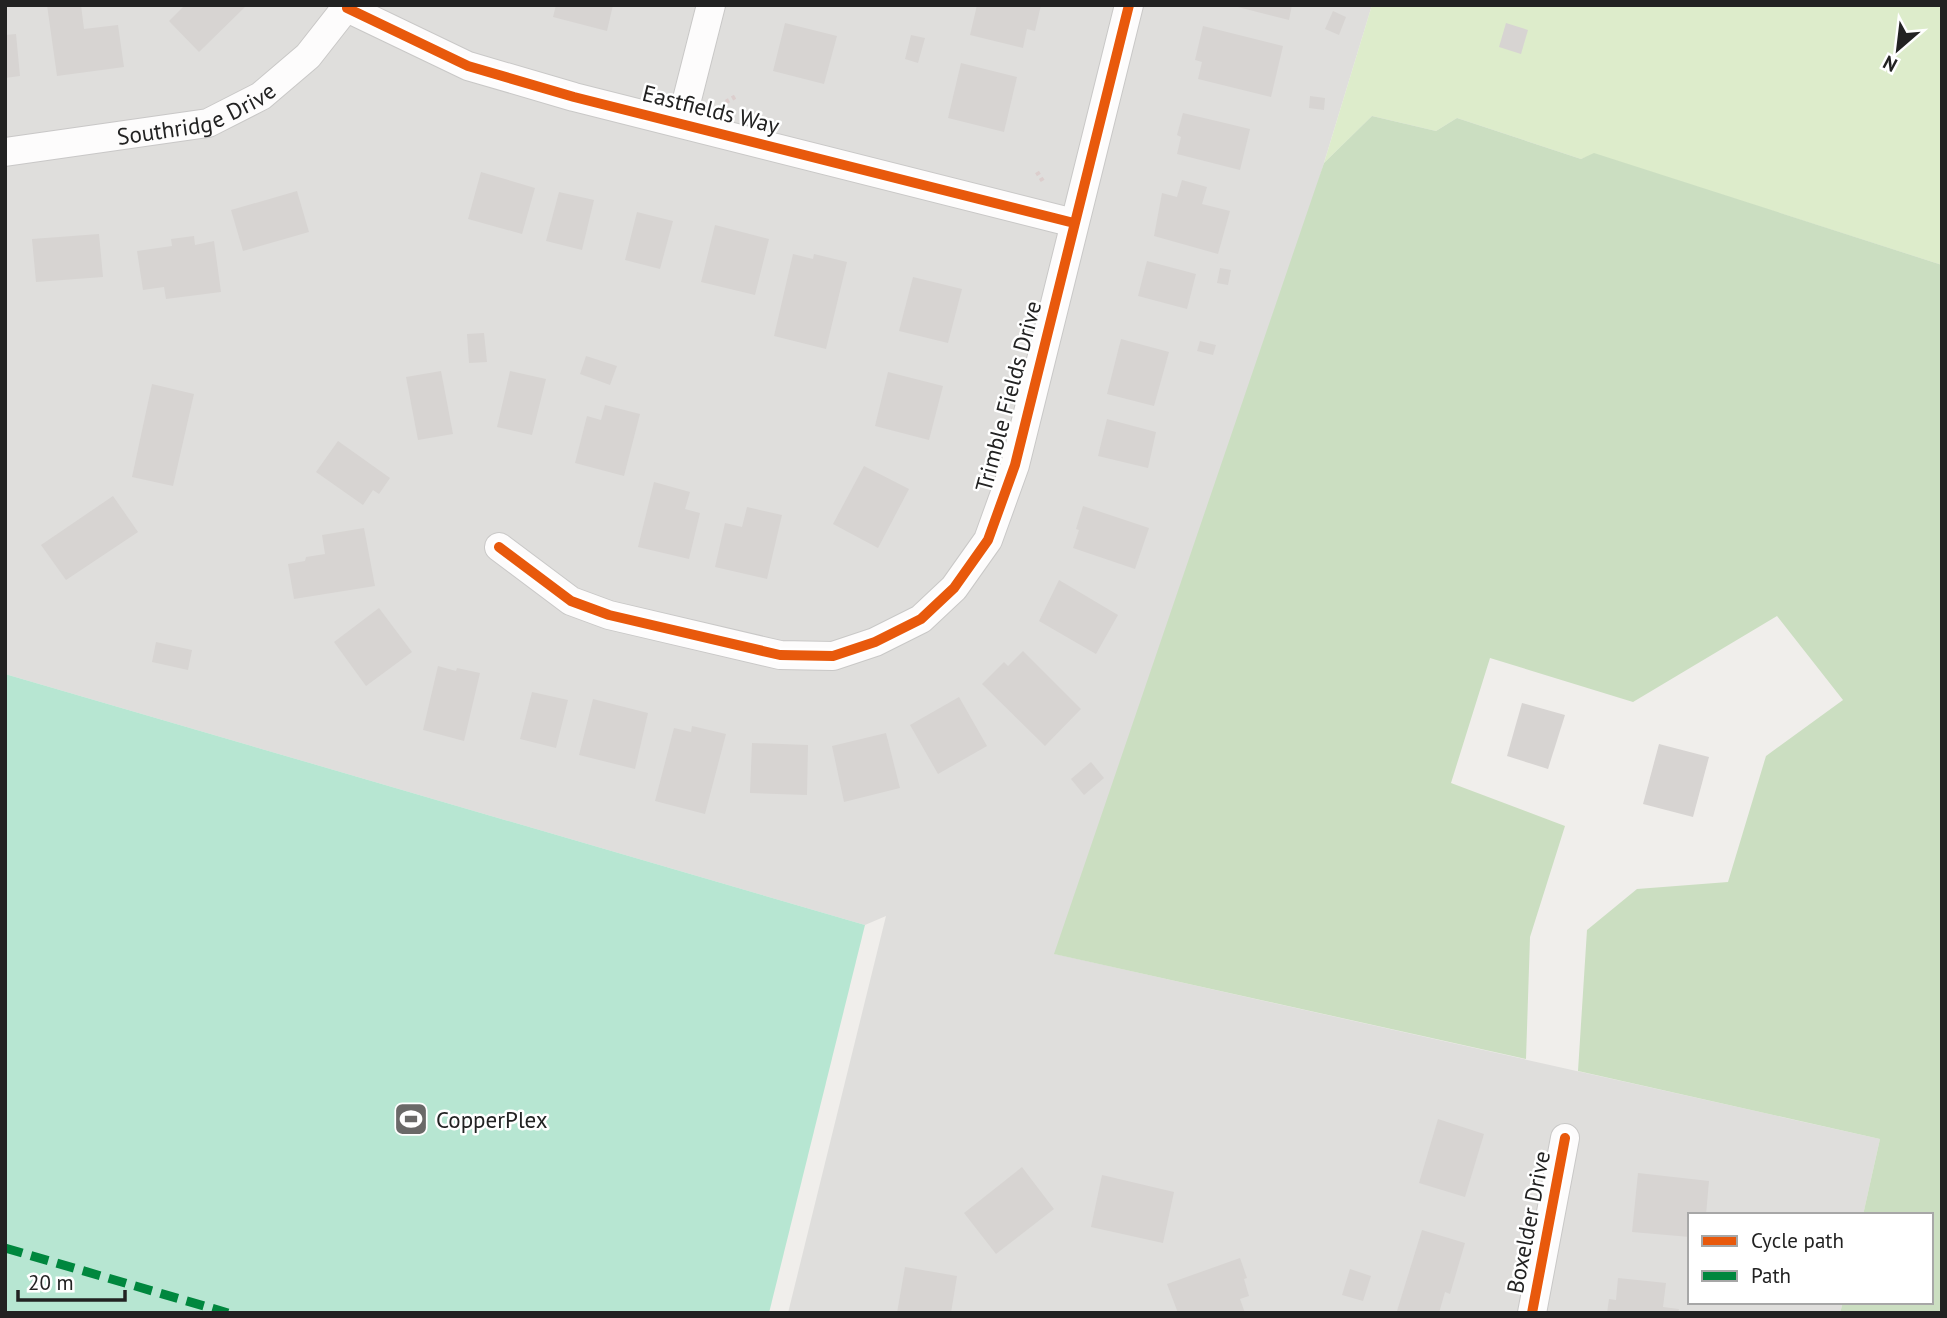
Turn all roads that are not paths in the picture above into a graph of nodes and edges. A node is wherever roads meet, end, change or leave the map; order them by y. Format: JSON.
{"nodes":[{"id":1,"x":711,"y":5,"type":"edge"},
{"id":2,"x":1129,"y":5,"type":"edge"},
{"id":3,"x":347,"y":7,"type":"edge"},
{"id":4,"x":681,"y":123,"type":"junction"},
{"id":5,"x":5,"y":152,"type":"edge"},
{"id":6,"x":1074,"y":223,"type":"junction"},
{"id":7,"x":499,"y":547,"type":"dead end"},
{"id":8,"x":1565,"y":1138,"type":"dead end"},
{"id":9,"x":1532,"y":1313,"type":"edge"}],
"edges":[{"from":1,"to":4,"type":"street"},
{"from":2,"to":6,"type":"street","name":"Trimble Fields Drive"},
{"from":3,"to":4,"type":"street","name":"Eastfields Way"},
{"from":3,"to":5,"type":"street","name":"Southridge Drive"},
{"from":4,"to":6,"type":"street","name":"Eastfields Way"},
{"from":6,"to":7,"type":"street","name":"Trimble Fields Drive"},
{"from":8,"to":9,"type":"street","name":"Boxelder Drive"}]}
